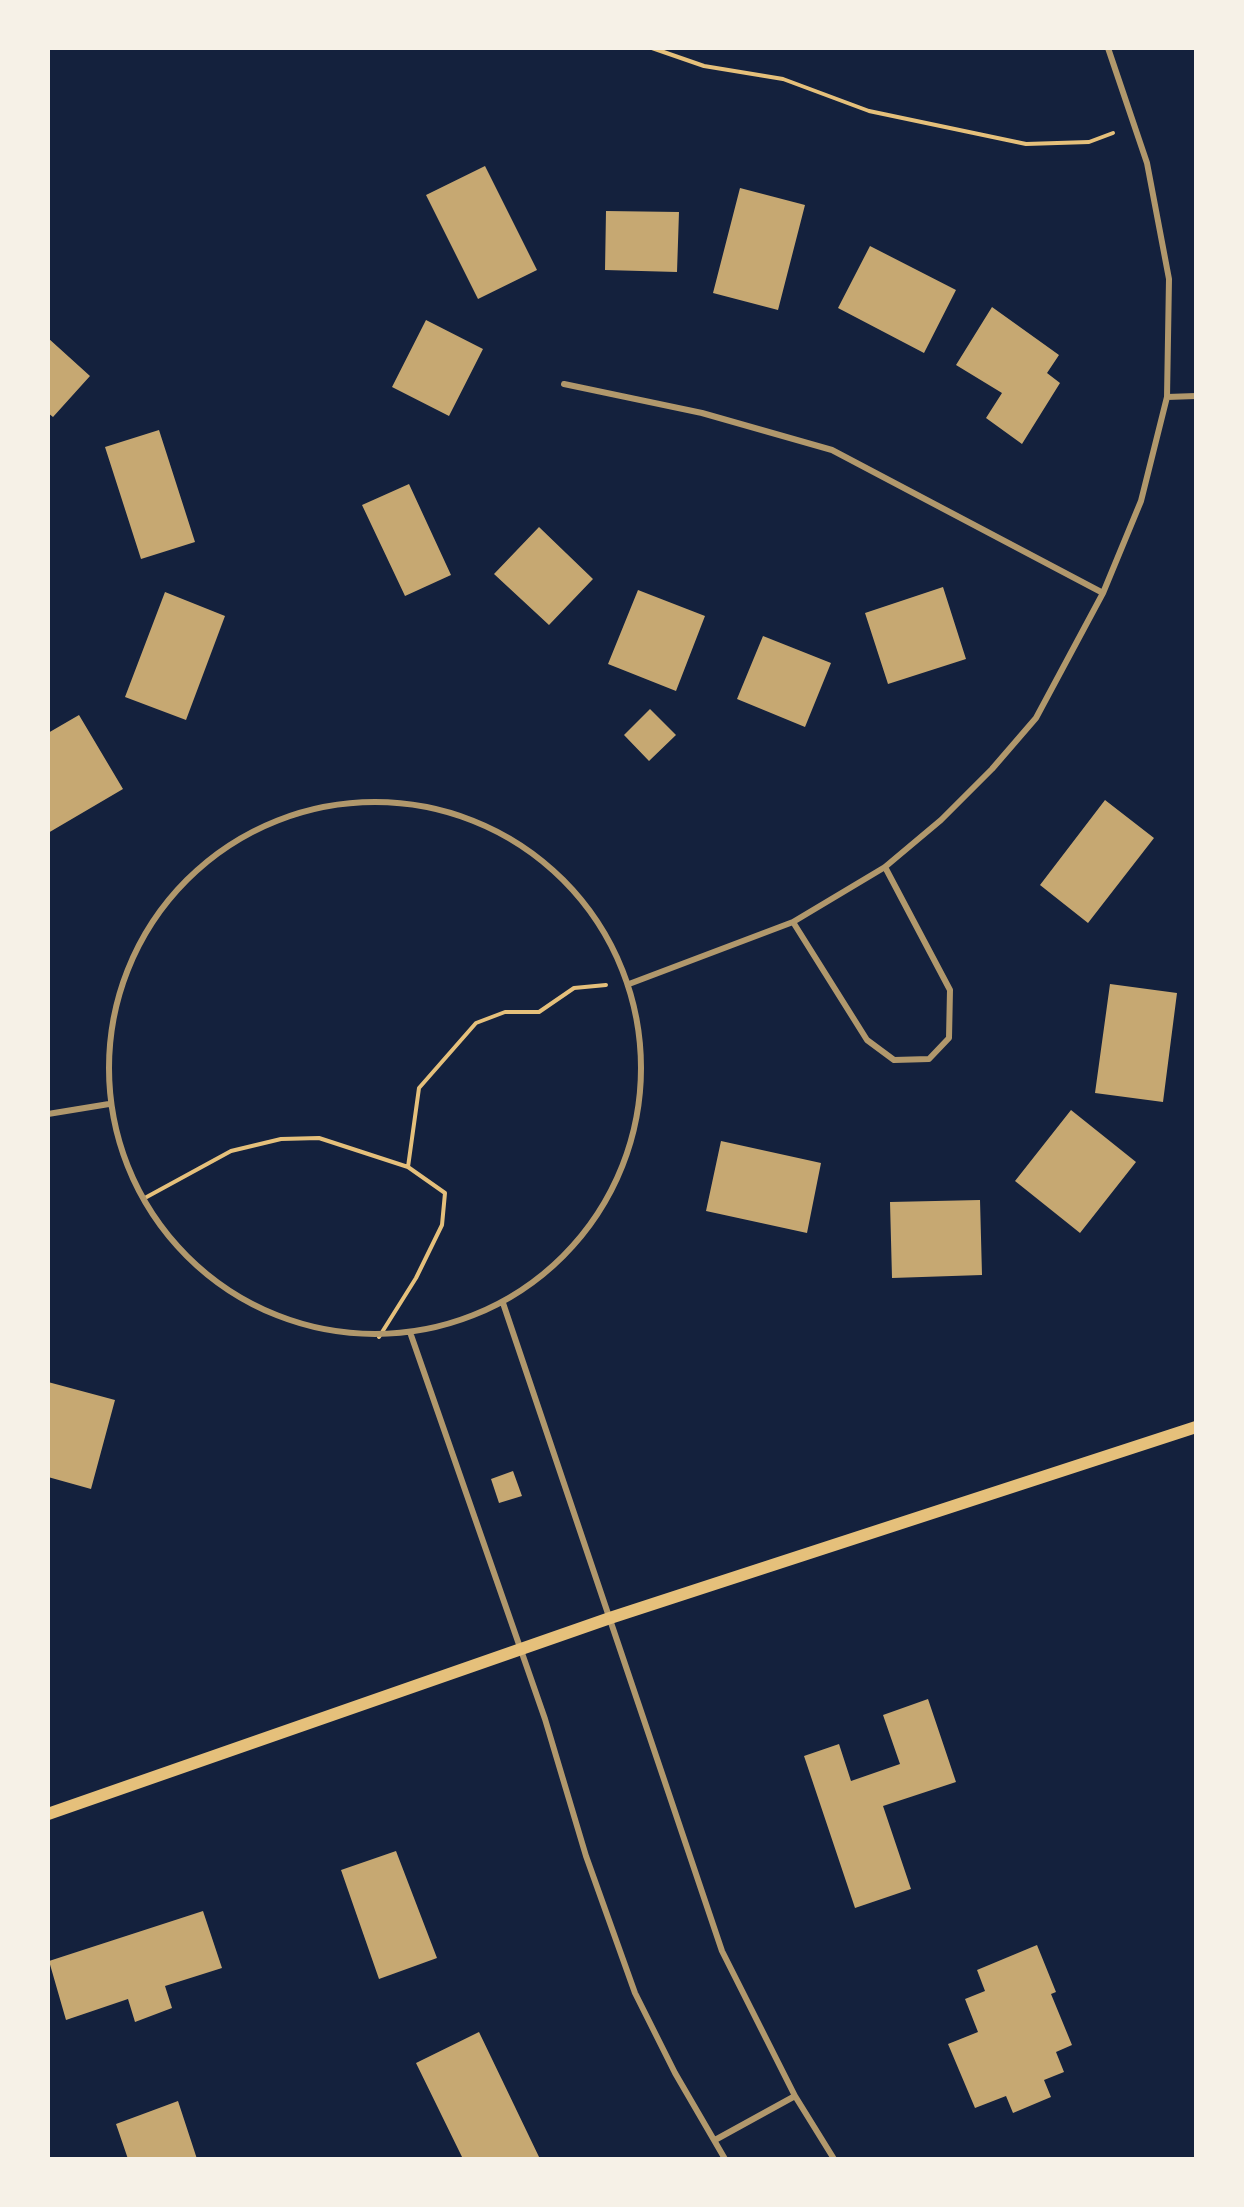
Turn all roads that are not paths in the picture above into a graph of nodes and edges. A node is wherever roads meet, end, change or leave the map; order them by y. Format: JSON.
{"nodes":[{"id":1,"x":1108,"y":48,"type":"edge"},
{"id":2,"x":564,"y":384,"type":"dead end"},
{"id":3,"x":1196,"y":396,"type":"edge"},
{"id":4,"x":1167,"y":397,"type":"junction"},
{"id":5,"x":1103,"y":593,"type":"junction"},
{"id":6,"x":885,"y":867,"type":"junction"},
{"id":7,"x":793,"y":922,"type":"junction"},
{"id":8,"x":629,"y":984,"type":"junction"},
{"id":9,"x":109,"y":1104,"type":"junction"},
{"id":10,"x":48,"y":1114,"type":"edge"},
{"id":11,"x":503,"y":1303,"type":"junction"},
{"id":12,"x":411,"y":1335,"type":"junction"},
{"id":13,"x":1196,"y":1427,"type":"edge"},
{"id":14,"x":610,"y":1618,"type":"junction"},
{"id":15,"x":519,"y":1650,"type":"junction"},
{"id":16,"x":48,"y":1814,"type":"edge"},
{"id":17,"x":795,"y":2096,"type":"junction"},
{"id":18,"x":715,"y":2140,"type":"junction"},
{"id":19,"x":725,"y":2159,"type":"edge"},
{"id":20,"x":834,"y":2159,"type":"edge"}],
"edges":[{"from":1,"to":4,"type":"street"},
{"from":2,"to":5,"type":"street"},
{"from":3,"to":4,"type":"street"},
{"from":4,"to":5,"type":"street"},
{"from":5,"to":6,"type":"street"},
{"from":6,"to":7,"type":"street"},
{"from":6,"to":7,"type":"street"},
{"from":7,"to":8,"type":"street"},
{"from":8,"to":9,"type":"street"},
{"from":8,"to":11,"type":"street"},
{"from":9,"to":10,"type":"street"},
{"from":9,"to":12,"type":"street"},
{"from":11,"to":12,"type":"street"},
{"from":11,"to":14,"type":"street"},
{"from":12,"to":15,"type":"street"},
{"from":13,"to":14,"type":"main road"},
{"from":14,"to":15,"type":"main road"},
{"from":14,"to":17,"type":"street"},
{"from":15,"to":16,"type":"main road"},
{"from":15,"to":18,"type":"street"},
{"from":17,"to":18,"type":"street"},
{"from":17,"to":20,"type":"street"},
{"from":18,"to":19,"type":"street"}]}
